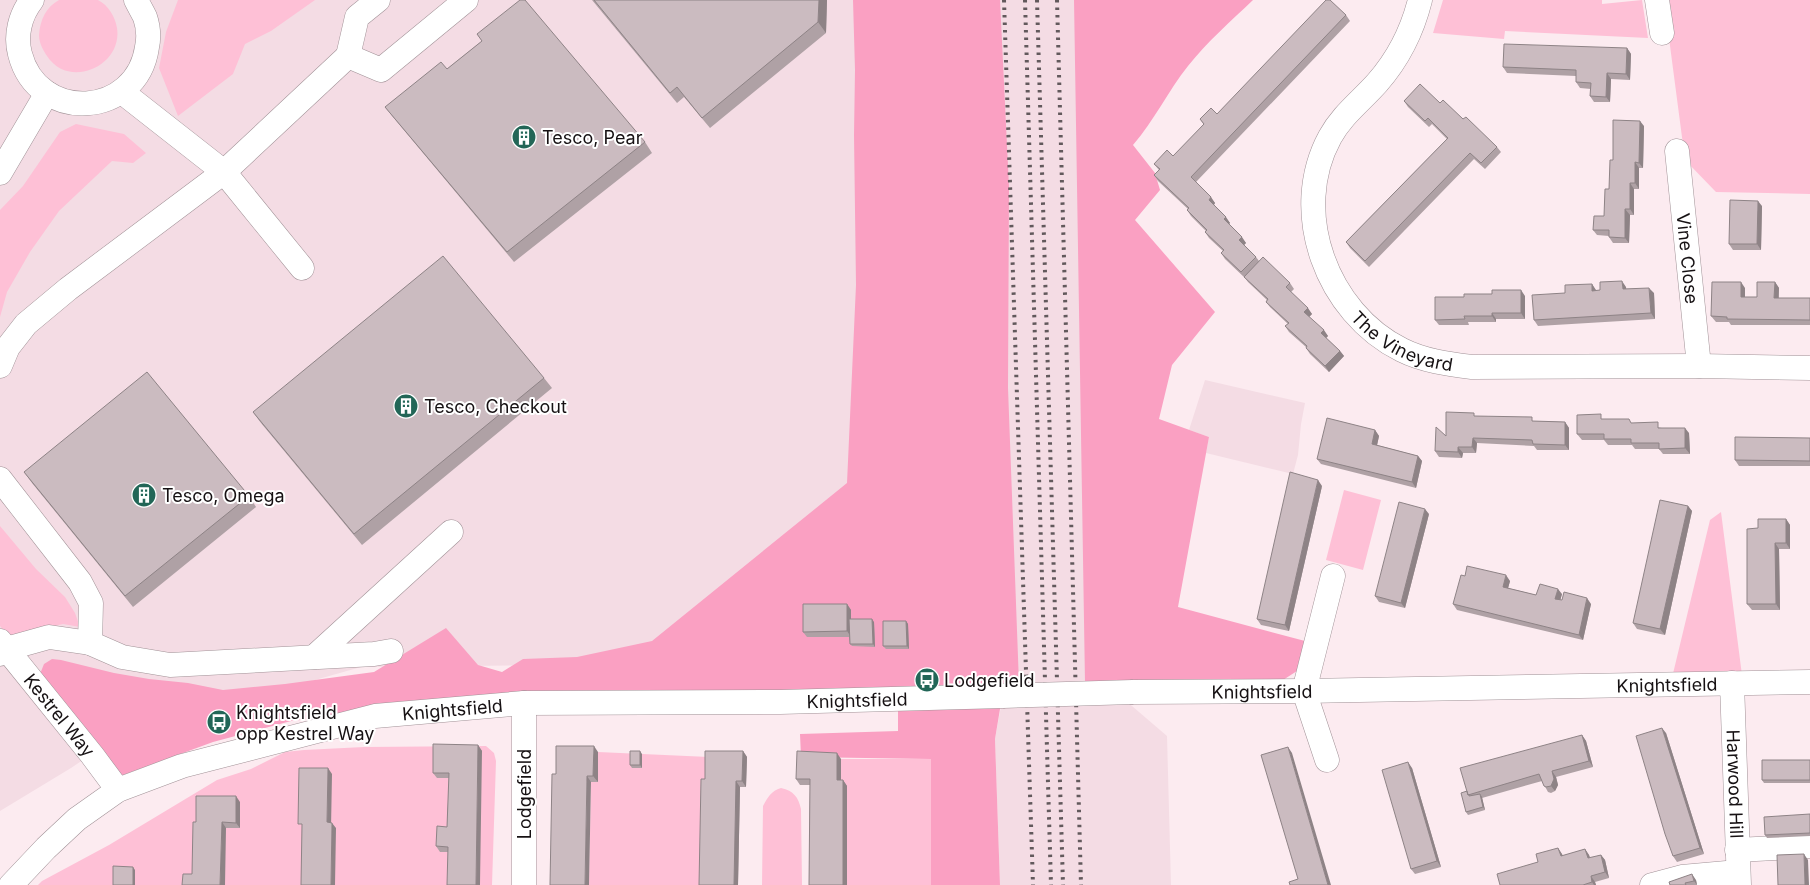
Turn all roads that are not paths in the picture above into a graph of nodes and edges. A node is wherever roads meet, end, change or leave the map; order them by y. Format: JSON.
{"nodes":[{"id":1,"x":32,"y":0,"type":"edge"},
{"id":2,"x":136,"y":0,"type":"edge"},
{"id":3,"x":378,"y":0,"type":"edge"},
{"id":4,"x":466,"y":0,"type":"edge"},
{"id":5,"x":1420,"y":0,"type":"edge"},
{"id":6,"x":1657,"y":0,"type":"edge"},
{"id":7,"x":10,"y":26,"type":"edge"},
{"id":8,"x":1662,"y":33,"type":"dead end"},
{"id":9,"x":348,"y":56,"type":"junction"},
{"id":10,"x":122,"y":92,"type":"junction"},
{"id":11,"x":47,"y":93,"type":"junction"},
{"id":12,"x":1677,"y":151,"type":"dead end"},
{"id":13,"x":224,"y":172,"type":"junction"},
{"id":14,"x":0,"y":173,"type":"edge"},
{"id":15,"x":302,"y":268,"type":"dead end"},
{"id":16,"x":0,"y":366,"type":"edge"},
{"id":17,"x":1699,"y":366,"type":"junction"},
{"id":18,"x":1810,"y":368,"type":"edge"},
{"id":19,"x":0,"y":479,"type":"edge"},
{"id":20,"x":451,"y":532,"type":"dead end"},
{"id":21,"x":1333,"y":576,"type":"dead end"},
{"id":22,"x":90,"y":643,"type":"junction"},
{"id":23,"x":2,"y":648,"type":"edge"},
{"id":24,"x":390,"y":651,"type":"dead end"},
{"id":25,"x":314,"y":657,"type":"junction"},
{"id":26,"x":1810,"y":682,"type":"edge"},
{"id":27,"x":1732,"y":684,"type":"junction"},
{"id":28,"x":1304,"y":691,"type":"junction"},
{"id":29,"x":524,"y":703,"type":"junction"},
{"id":30,"x":1327,"y":760,"type":"dead end"},
{"id":31,"x":118,"y":790,"type":"junction"},
{"id":32,"x":1810,"y":846,"type":"edge"},
{"id":33,"x":1738,"y":869,"type":"edge"},
{"id":34,"x":11,"y":885,"type":"edge"},
{"id":35,"x":524,"y":885,"type":"edge"},
{"id":36,"x":1652,"y":885,"type":"edge"}],
"edges":[{"from":1,"to":7,"type":"street"},
{"from":2,"to":10,"type":"street"},
{"from":3,"to":9,"type":"street"},
{"from":4,"to":9,"type":"street"},
{"from":5,"to":17,"type":"street","name":"The Vineyard"},
{"from":6,"to":8,"type":"street"},
{"from":7,"to":11,"type":"street"},
{"from":9,"to":13,"type":"street"},
{"from":10,"to":11,"type":"street"},
{"from":10,"to":13,"type":"street"},
{"from":11,"to":14,"type":"street"},
{"from":12,"to":17,"type":"street","name":"Vine Close"},
{"from":13,"to":15,"type":"street"},
{"from":13,"to":16,"type":"street"},
{"from":17,"to":18,"type":"street","name":"The Vineyard"},
{"from":19,"to":22,"type":"street"},
{"from":20,"to":25,"type":"street"},
{"from":21,"to":28,"type":"street"},
{"from":22,"to":23,"type":"street"},
{"from":22,"to":25,"type":"street"},
{"from":23,"to":31,"type":"street","name":"Kestrel Way"},
{"from":24,"to":25,"type":"street"},
{"from":26,"to":27,"type":"street","name":"Knightsfield"},
{"from":27,"to":28,"type":"street","name":"Knightsfield"},
{"from":27,"to":33,"type":"street","name":"Harwood Hill"},
{"from":28,"to":29,"type":"street","name":"Knightsfield","bridge":true},
{"from":28,"to":30,"type":"street"},
{"from":29,"to":31,"type":"street","name":"Knightsfield"},
{"from":29,"to":35,"type":"street","name":"Lodgefield"},
{"from":31,"to":34,"type":"street","name":"Knightsfield"},
{"from":32,"to":33,"type":"street"},
{"from":33,"to":36,"type":"street"}]}
